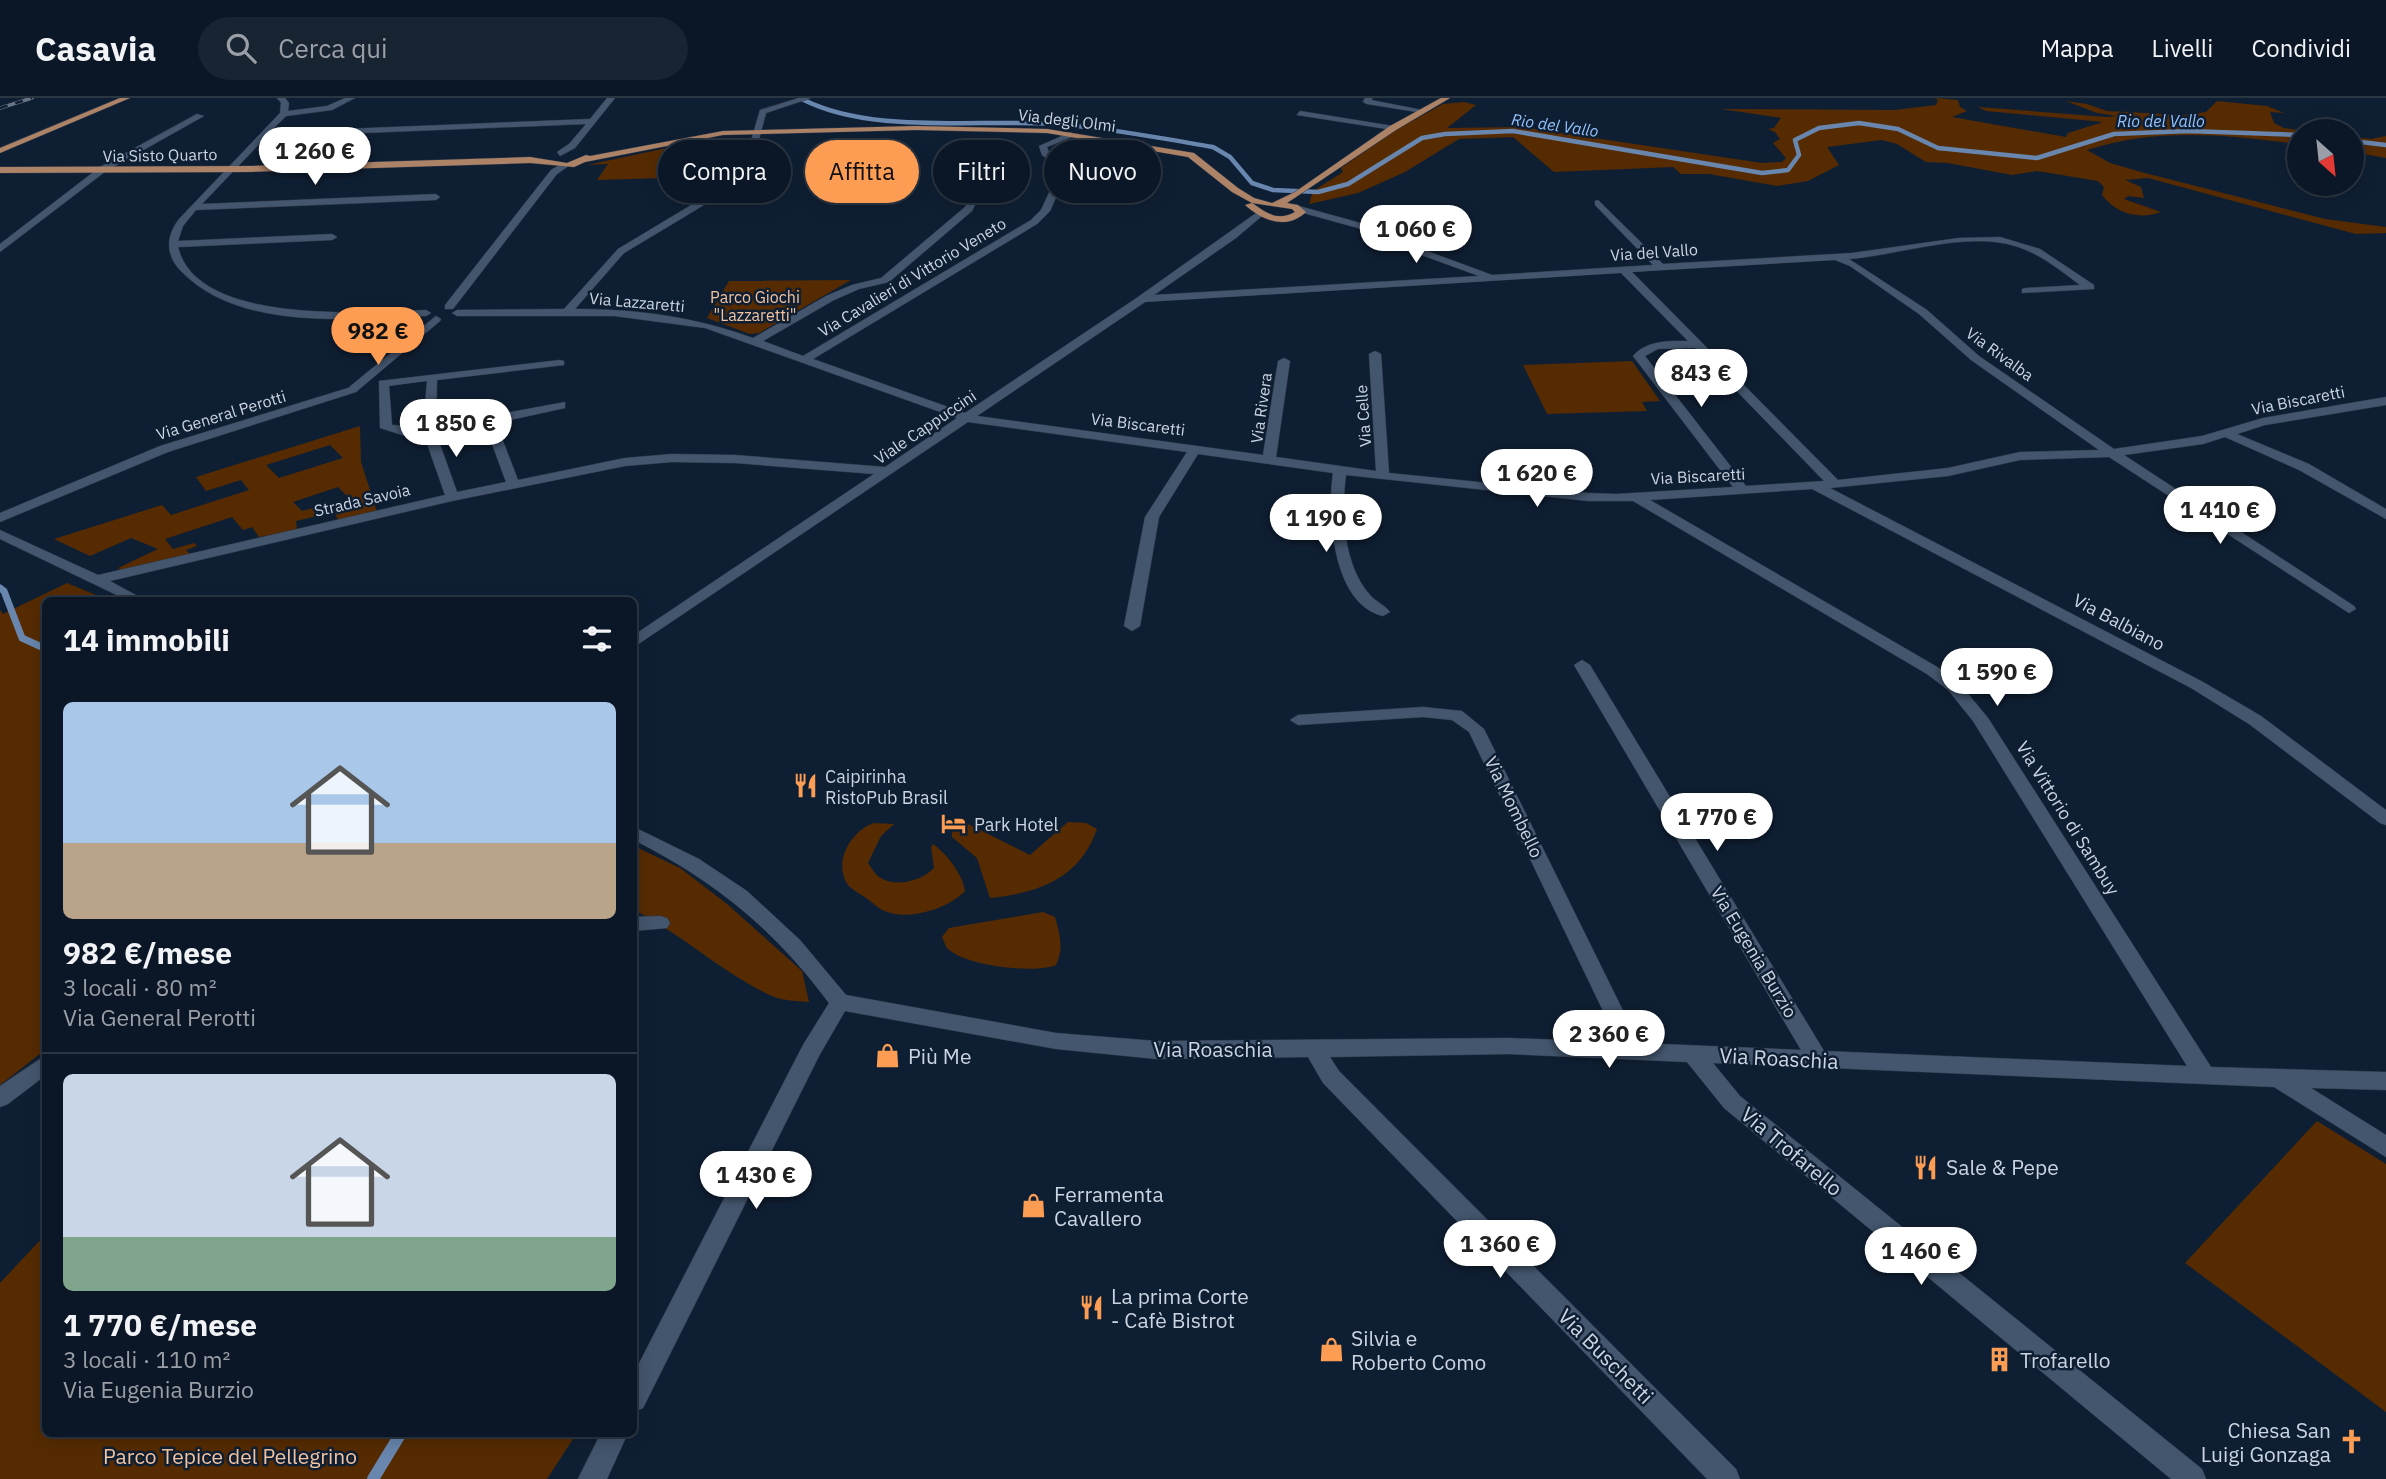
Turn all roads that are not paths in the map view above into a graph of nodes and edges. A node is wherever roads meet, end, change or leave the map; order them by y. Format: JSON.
{"nodes":[{"id":1,"x":126,"y":98,"type":"edge"},
{"id":2,"x":281,"y":98,"type":"edge"},
{"id":3,"x":351,"y":98,"type":"edge"},
{"id":4,"x":611,"y":98,"type":"edge"},
{"id":5,"x":807,"y":98,"type":"edge"},
{"id":6,"x":1369,"y":98,"type":"edge"},
{"id":7,"x":1440,"y":99,"type":"edge"},
{"id":8,"x":1423,"y":111,"type":"junction"},
{"id":9,"x":1300,"y":113,"type":"dead end"},
{"id":10,"x":284,"y":114,"type":"junction"},
{"id":11,"x":200,"y":116,"type":"dead end"},
{"id":12,"x":591,"y":121,"type":"junction"},
{"id":13,"x":1393,"y":128,"type":"junction"},
{"id":14,"x":757,"y":132,"type":"junction"},
{"id":15,"x":1071,"y":134,"type":"junction"},
{"id":16,"x":264,"y":135,"type":"junction"},
{"id":17,"x":572,"y":146,"type":"junction"},
{"id":18,"x":3,"y":149,"type":"edge"},
{"id":19,"x":561,"y":154,"type":"junction"},
{"id":20,"x":583,"y":157,"type":"junction"},
{"id":21,"x":550,"y":164,"type":"junction"},
{"id":22,"x":566,"y":165,"type":"joint"},
{"id":23,"x":231,"y":168,"type":"junction"},
{"id":24,"x":103,"y":169,"type":"junction"},
{"id":25,"x":0,"y":170,"type":"edge"},
{"id":26,"x":1235,"y":190,"type":"junction"},
{"id":27,"x":436,"y":197,"type":"dead end"},
{"id":28,"x":972,"y":203,"type":"edge"},
{"id":29,"x":1289,"y":203,"type":"junction"},
{"id":30,"x":1598,"y":203,"type":"dead end"},
{"id":31,"x":195,"y":207,"type":"junction"},
{"id":32,"x":1259,"y":212,"type":"junction"},
{"id":33,"x":1285,"y":218,"type":"junction"},
{"id":34,"x":1347,"y":223,"type":"junction"},
{"id":35,"x":1233,"y":236,"type":"junction"},
{"id":36,"x":332,"y":237,"type":"dead end"},
{"id":37,"x":173,"y":244,"type":"junction"},
{"id":38,"x":0,"y":249,"type":"edge"},
{"id":39,"x":1835,"y":257,"type":"junction"},
{"id":40,"x":1661,"y":268,"type":"junction"},
{"id":41,"x":1624,"y":270,"type":"junction"},
{"id":42,"x":1494,"y":277,"type":"junction"},
{"id":43,"x":2026,"y":291,"type":"dead end"},
{"id":44,"x":1142,"y":299,"type":"junction"},
{"id":45,"x":453,"y":310,"type":"junction"},
{"id":46,"x":566,"y":313,"type":"junction"},
{"id":47,"x":431,"y":316,"type":"junction"},
{"id":48,"x":754,"y":342,"type":"junction"},
{"id":49,"x":1697,"y":345,"type":"junction"},
{"id":50,"x":1375,"y":354,"type":"dead end"},
{"id":51,"x":804,"y":360,"type":"junction"},
{"id":52,"x":1284,"y":361,"type":"dead end"},
{"id":53,"x":560,"y":363,"type":"dead end"},
{"id":54,"x":430,"y":377,"type":"junction"},
{"id":55,"x":383,"y":383,"type":"junction"},
{"id":56,"x":362,"y":384,"type":"junction"},
{"id":57,"x":2386,"y":401,"type":"edge"},
{"id":58,"x":561,"y":405,"type":"dead end"},
{"id":59,"x":967,"y":418,"type":"junction"},
{"id":60,"x":489,"y":419,"type":"junction"},
{"id":61,"x":429,"y":432,"type":"junction"},
{"id":62,"x":2228,"y":434,"type":"junction"},
{"id":63,"x":1195,"y":449,"type":"junction"},
{"id":64,"x":2112,"y":453,"type":"junction"},
{"id":65,"x":1269,"y":459,"type":"junction"},
{"id":66,"x":1340,"y":469,"type":"junction"},
{"id":67,"x":887,"y":471,"type":"junction"},
{"id":68,"x":1383,"y":476,"type":"junction"},
{"id":69,"x":513,"y":484,"type":"junction"},
{"id":70,"x":1835,"y":484,"type":"junction"},
{"id":71,"x":1816,"y":486,"type":"junction"},
{"id":72,"x":1743,"y":491,"type":"junction"},
{"id":73,"x":452,"y":497,"type":"junction"},
{"id":74,"x":1636,"y":497,"type":"junction"},
{"id":75,"x":2386,"y":515,"type":"edge"},
{"id":76,"x":0,"y":517,"type":"edge"},
{"id":77,"x":0,"y":534,"type":"edge"},
{"id":78,"x":97,"y":580,"type":"junction"},
{"id":79,"x":132,"y":597,"type":"edge"},
{"id":80,"x":2348,"y":609,"type":"dead end"},
{"id":81,"x":1383,"y":611,"type":"dead end"},
{"id":82,"x":1132,"y":626,"type":"dead end"},
{"id":83,"x":637,"y":640,"type":"edge"},
{"id":84,"x":1582,"y":666,"type":"dead end"},
{"id":85,"x":1298,"y":720,"type":"dead end"},
{"id":86,"x":2386,"y":819,"type":"edge"},
{"id":87,"x":637,"y":835,"type":"edge"},
{"id":88,"x":660,"y":923,"type":"dead end"},
{"id":89,"x":637,"y":924,"type":"edge"},
{"id":90,"x":840,"y":1002,"type":"junction"},
{"id":91,"x":1315,"y":1049,"type":"junction"},
{"id":92,"x":1632,"y":1050,"type":"junction"},
{"id":93,"x":1693,"y":1054,"type":"junction"},
{"id":94,"x":1818,"y":1059,"type":"junction"},
{"id":95,"x":42,"y":1066,"type":"edge"},
{"id":96,"x":2204,"y":1075,"type":"junction"},
{"id":97,"x":2276,"y":1077,"type":"junction"},
{"id":98,"x":2386,"y":1081,"type":"edge"},
{"id":99,"x":0,"y":1098,"type":"edge"},
{"id":100,"x":2386,"y":1147,"type":"edge"},
{"id":101,"x":637,"y":1393,"type":"edge"},
{"id":102,"x":613,"y":1437,"type":"edge"},
{"id":103,"x":592,"y":1479,"type":"edge"},
{"id":104,"x":1727,"y":1479,"type":"edge"},
{"id":105,"x":2192,"y":1479,"type":"edge"}],
"edges":[{"from":1,"to":18,"type":"main road"},
{"from":2,"to":10,"type":"street"},
{"from":3,"to":10,"type":"street"},
{"from":4,"to":12,"type":"street"},
{"from":5,"to":14,"type":"street"},
{"from":6,"to":8,"type":"street"},
{"from":7,"to":8,"type":"main road"},
{"from":8,"to":13,"type":"main road"},
{"from":9,"to":13,"type":"street"},
{"from":10,"to":16,"type":"street"},
{"from":11,"to":24,"type":"street"},
{"from":12,"to":16,"type":"street"},
{"from":12,"to":17,"type":"street"},
{"from":13,"to":29,"type":"main road"},
{"from":14,"to":15,"type":"main road","name":"Via degli Olmi"},
{"from":14,"to":20,"type":"main road"},
{"from":14,"to":46,"type":"street"},
{"from":15,"to":26,"type":"main road","name":"Via degli Olmi"},
{"from":15,"to":51,"type":"street","name":"Via Cavalieri di Vittorio Veneto"},
{"from":16,"to":23,"type":"street"},
{"from":17,"to":19,"type":"street"},
{"from":17,"to":20,"type":"street"},
{"from":19,"to":20,"type":"main road","name":"Via Sisto Quarto"},
{"from":19,"to":21,"type":"main road","name":"Via Sisto Quarto"},
{"from":20,"to":22,"type":"main road"},
{"from":21,"to":22,"type":"street"},
{"from":21,"to":23,"type":"main road","name":"Via Sisto Quarto"},
{"from":21,"to":45,"type":"street"},
{"from":23,"to":24,"type":"main road","name":"Via Sisto Quarto"},
{"from":23,"to":31,"type":"street"},
{"from":24,"to":25,"type":"main road","name":"Via Sisto Quarto"},
{"from":24,"to":38,"type":"street"},
{"from":26,"to":29,"type":"main road","name":"Via degli Olmi"},
{"from":26,"to":32,"type":"main road","name":"Via degli Olmi"},
{"from":27,"to":31,"type":"street"},
{"from":28,"to":48,"type":"street"},
{"from":29,"to":32,"type":"main road"},
{"from":29,"to":33,"type":"main road"},
{"from":29,"to":34,"type":"street"},
{"from":30,"to":40,"type":"street"},
{"from":31,"to":37,"type":"street"},
{"from":32,"to":33,"type":"main road"},
{"from":32,"to":35,"type":"street","name":"Viale Cappuccini"},
{"from":33,"to":34,"type":"street"},
{"from":33,"to":35,"type":"street","name":"Viale Cappuccini"},
{"from":34,"to":42,"type":"street"},
{"from":35,"to":44,"type":"street","name":"Viale Cappuccini"},
{"from":36,"to":37,"type":"street"},
{"from":37,"to":47,"type":"street"},
{"from":39,"to":40,"type":"street","name":"Via del Vallo"},
{"from":39,"to":43,"type":"street","name":"Via del Vallo"},
{"from":39,"to":64,"type":"street","name":"Via Rivalba"},
{"from":40,"to":41,"type":"street","name":"Via del Vallo"},
{"from":41,"to":42,"type":"street","name":"Via del Vallo"},
{"from":41,"to":49,"type":"street"},
{"from":42,"to":44,"type":"street","name":"Via del Vallo"},
{"from":44,"to":59,"type":"street","name":"Viale Cappuccini"},
{"from":45,"to":46,"type":"street","name":"Via Lazzaretti"},
{"from":45,"to":47,"type":"street","name":"Via Lazzaretti"},
{"from":46,"to":48,"type":"street","name":"Via Lazzaretti"},
{"from":47,"to":56,"type":"street","name":"Via General Perotti"},
{"from":48,"to":51,"type":"street","name":"Via Lazzaretti"},
{"from":49,"to":70,"type":"street"},
{"from":49,"to":72,"type":"street"},
{"from":50,"to":68,"type":"street","name":"Via Celle"},
{"from":51,"to":59,"type":"street","name":"Via Lazzaretti"},
{"from":52,"to":65,"type":"street","name":"Via Rivera"},
{"from":53,"to":54,"type":"street"},
{"from":54,"to":55,"type":"street"},
{"from":54,"to":61,"type":"street"},
{"from":55,"to":56,"type":"street"},
{"from":55,"to":61,"type":"street"},
{"from":56,"to":76,"type":"street","name":"Via General Perotti"},
{"from":57,"to":62,"type":"street","name":"Via Biscaretti"},
{"from":58,"to":60,"type":"street"},
{"from":59,"to":63,"type":"street","name":"Via Biscaretti"},
{"from":59,"to":67,"type":"street","name":"Viale Cappuccini"},
{"from":60,"to":61,"type":"street"},
{"from":60,"to":69,"type":"street"},
{"from":61,"to":73,"type":"street"},
{"from":62,"to":64,"type":"street","name":"Via Biscaretti"},
{"from":62,"to":75,"type":"street"},
{"from":63,"to":65,"type":"street","name":"Via Biscaretti"},
{"from":63,"to":82,"type":"street"},
{"from":64,"to":70,"type":"street","name":"Via Biscaretti"},
{"from":64,"to":80,"type":"street","name":"Via Rivalba"},
{"from":65,"to":66,"type":"street","name":"Via Biscaretti"},
{"from":66,"to":68,"type":"street","name":"Via Biscaretti"},
{"from":66,"to":81,"type":"street"},
{"from":67,"to":69,"type":"street","name":"Strada Savoia"},
{"from":67,"to":83,"type":"street","name":"Viale Cappuccini"},
{"from":68,"to":74,"type":"street","name":"Via Biscaretti"},
{"from":69,"to":73,"type":"street","name":"Strada Savoia"},
{"from":70,"to":71,"type":"street","name":"Via Biscaretti"},
{"from":71,"to":72,"type":"street","name":"Via Biscaretti"},
{"from":71,"to":86,"type":"street","name":"Via Balbiano"},
{"from":72,"to":74,"type":"street","name":"Via Biscaretti"},
{"from":73,"to":78,"type":"street","name":"Strada Savoia"},
{"from":74,"to":96,"type":"street","name":"Via Vittorio di Sambuy"},
{"from":77,"to":78,"type":"street"},
{"from":78,"to":79,"type":"street"},
{"from":84,"to":94,"type":"street","name":"Via Eugenia Burzio"},
{"from":85,"to":92,"type":"street","name":"Via Mombello"},
{"from":87,"to":90,"type":"street"},
{"from":88,"to":89,"type":"street"},
{"from":90,"to":91,"type":"street","name":"Via Roaschia"},
{"from":90,"to":101,"type":"street"},
{"from":91,"to":92,"type":"street","name":"Via Roaschia"},
{"from":91,"to":104,"type":"street","name":"Via Buschetti"},
{"from":92,"to":93,"type":"street","name":"Via Roaschia"},
{"from":93,"to":94,"type":"street","name":"Via Roaschia"},
{"from":93,"to":105,"type":"street","name":"Via Trofarello"},
{"from":94,"to":96,"type":"street","name":"Via Roaschia"},
{"from":95,"to":99,"type":"street"},
{"from":96,"to":97,"type":"street","name":"Via Roaschia"},
{"from":97,"to":98,"type":"street","name":"Via Roaschia"},
{"from":97,"to":100,"type":"street"},
{"from":102,"to":103,"type":"street"}]}
